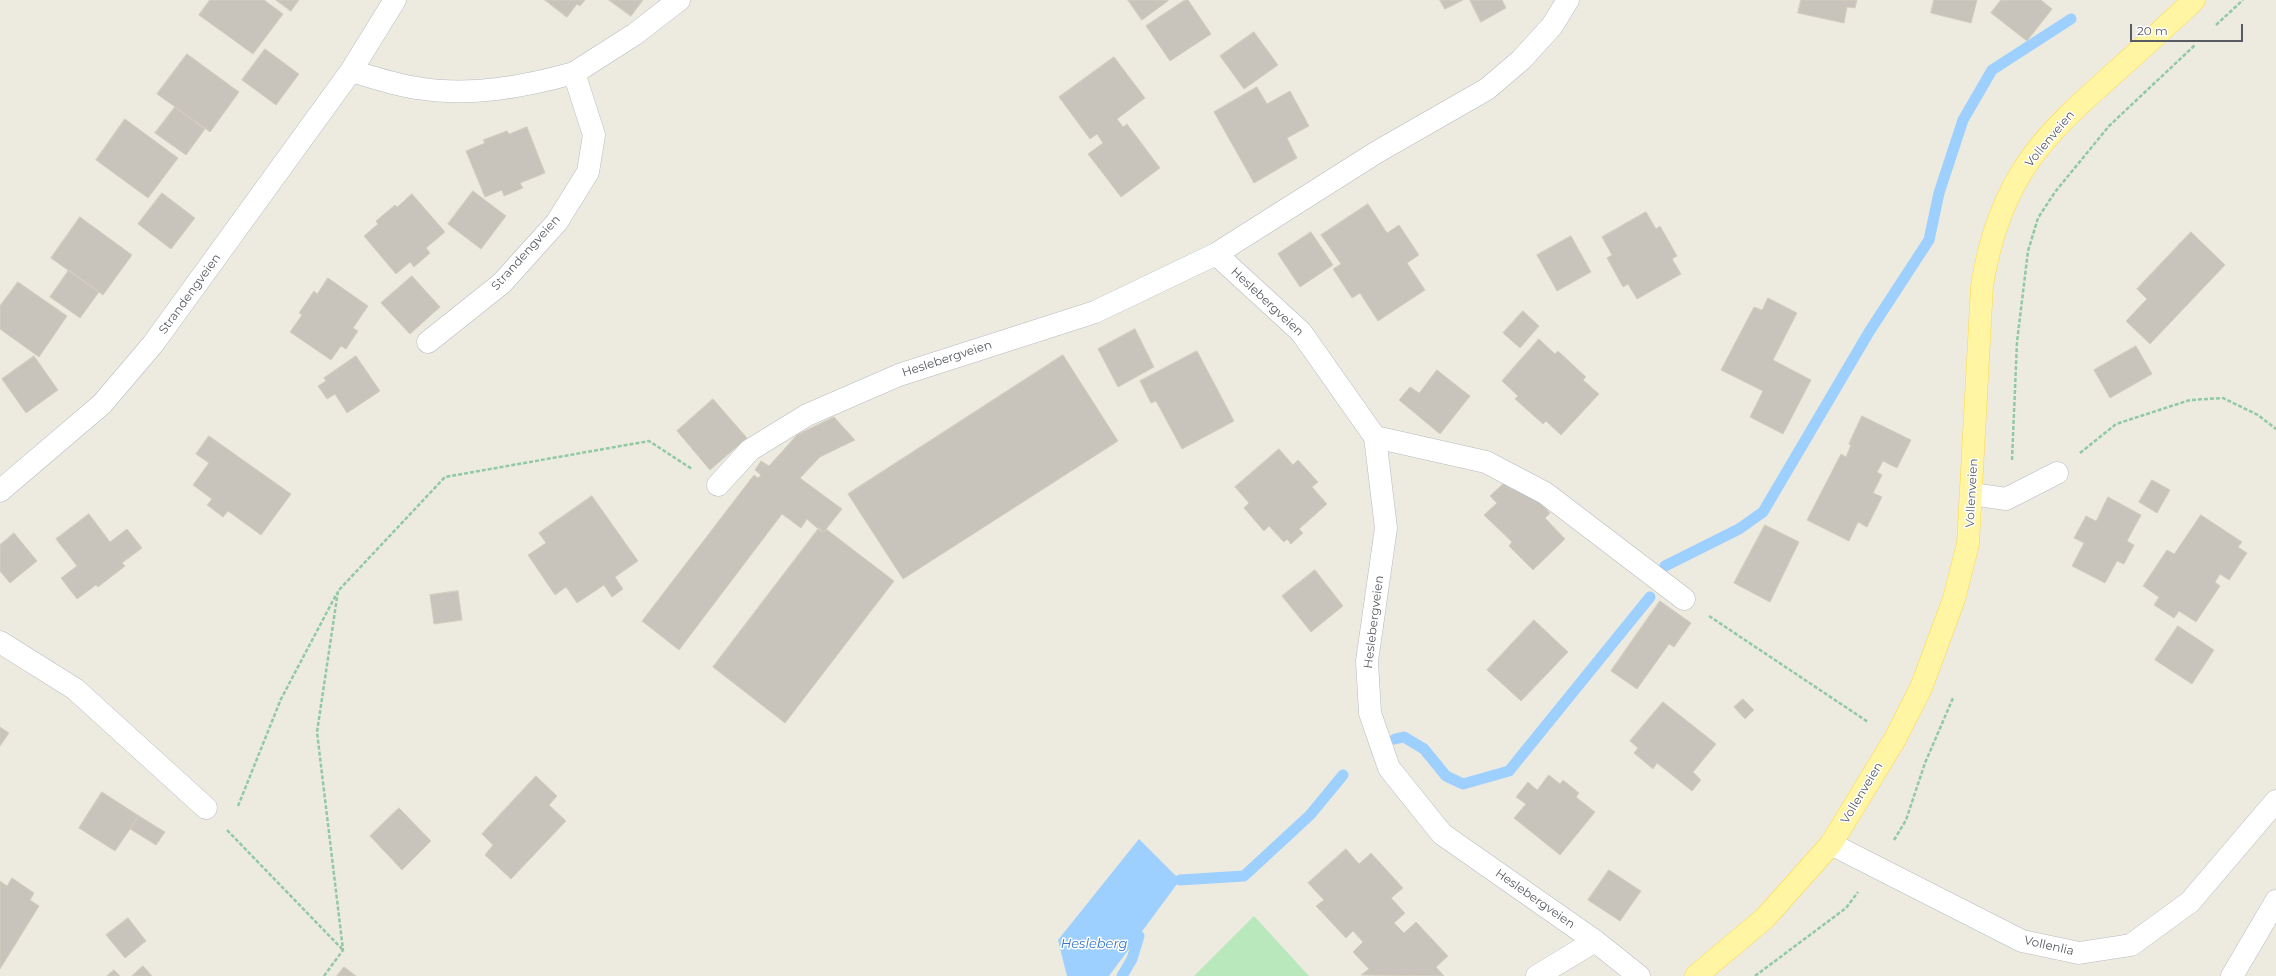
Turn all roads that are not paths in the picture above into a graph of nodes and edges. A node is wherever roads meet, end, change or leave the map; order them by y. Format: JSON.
{"nodes":[{"id":1,"x":395,"y":0,"type":"edge"},
{"id":2,"x":679,"y":0,"type":"edge"},
{"id":3,"x":1568,"y":0,"type":"edge"},
{"id":4,"x":2194,"y":0,"type":"edge"},
{"id":5,"x":351,"y":71,"type":"junction"},
{"id":6,"x":574,"y":73,"type":"junction"},
{"id":7,"x":1216,"y":254,"type":"junction"},
{"id":8,"x":428,"y":342,"type":"dead end"},
{"id":9,"x":1375,"y":437,"type":"junction"},
{"id":10,"x":2057,"y":473,"type":"road end"},
{"id":11,"x":718,"y":485,"type":"road end"},
{"id":12,"x":0,"y":491,"type":"edge"},
{"id":13,"x":1972,"y":494,"type":"junction"},
{"id":14,"x":1684,"y":599,"type":"road end"},
{"id":15,"x":0,"y":642,"type":"edge"},
{"id":16,"x":2276,"y":801,"type":"edge"},
{"id":17,"x":206,"y":808,"type":"road end"},
{"id":18,"x":1831,"y":844,"type":"junction"},
{"id":19,"x":2276,"y":901,"type":"edge"},
{"id":20,"x":1595,"y":940,"type":"junction"},
{"id":21,"x":1537,"y":976,"type":"edge"},
{"id":22,"x":1639,"y":976,"type":"edge"},
{"id":23,"x":1696,"y":976,"type":"edge"},
{"id":24,"x":2232,"y":976,"type":"edge"}],
"edges":[{"from":1,"to":5,"type":"street","name":"Strandengveien"},
{"from":2,"to":6,"type":"street"},
{"from":3,"to":7,"type":"street","name":"Heslebergveien"},
{"from":4,"to":13,"type":"main road","name":"Vollenveien"},
{"from":5,"to":6,"type":"street"},
{"from":5,"to":12,"type":"street","name":"Strandengveien"},
{"from":6,"to":8,"type":"street","name":"Strandengveien"},
{"from":7,"to":9,"type":"street","name":"Heslebergveien"},
{"from":7,"to":11,"type":"street","name":"Heslebergveien"},
{"from":9,"to":14,"type":"street"},
{"from":9,"to":20,"type":"street","name":"Heslebergveien"},
{"from":10,"to":13,"type":"street"},
{"from":13,"to":18,"type":"main road","name":"Vollenveien"},
{"from":15,"to":17,"type":"street"},
{"from":16,"to":18,"type":"street","name":"Vollenlia"},
{"from":18,"to":23,"type":"main road","name":"Vollenveien"},
{"from":19,"to":24,"type":"street"},
{"from":20,"to":21,"type":"street"},
{"from":20,"to":22,"type":"street","name":"Heslebergveien"}]}
